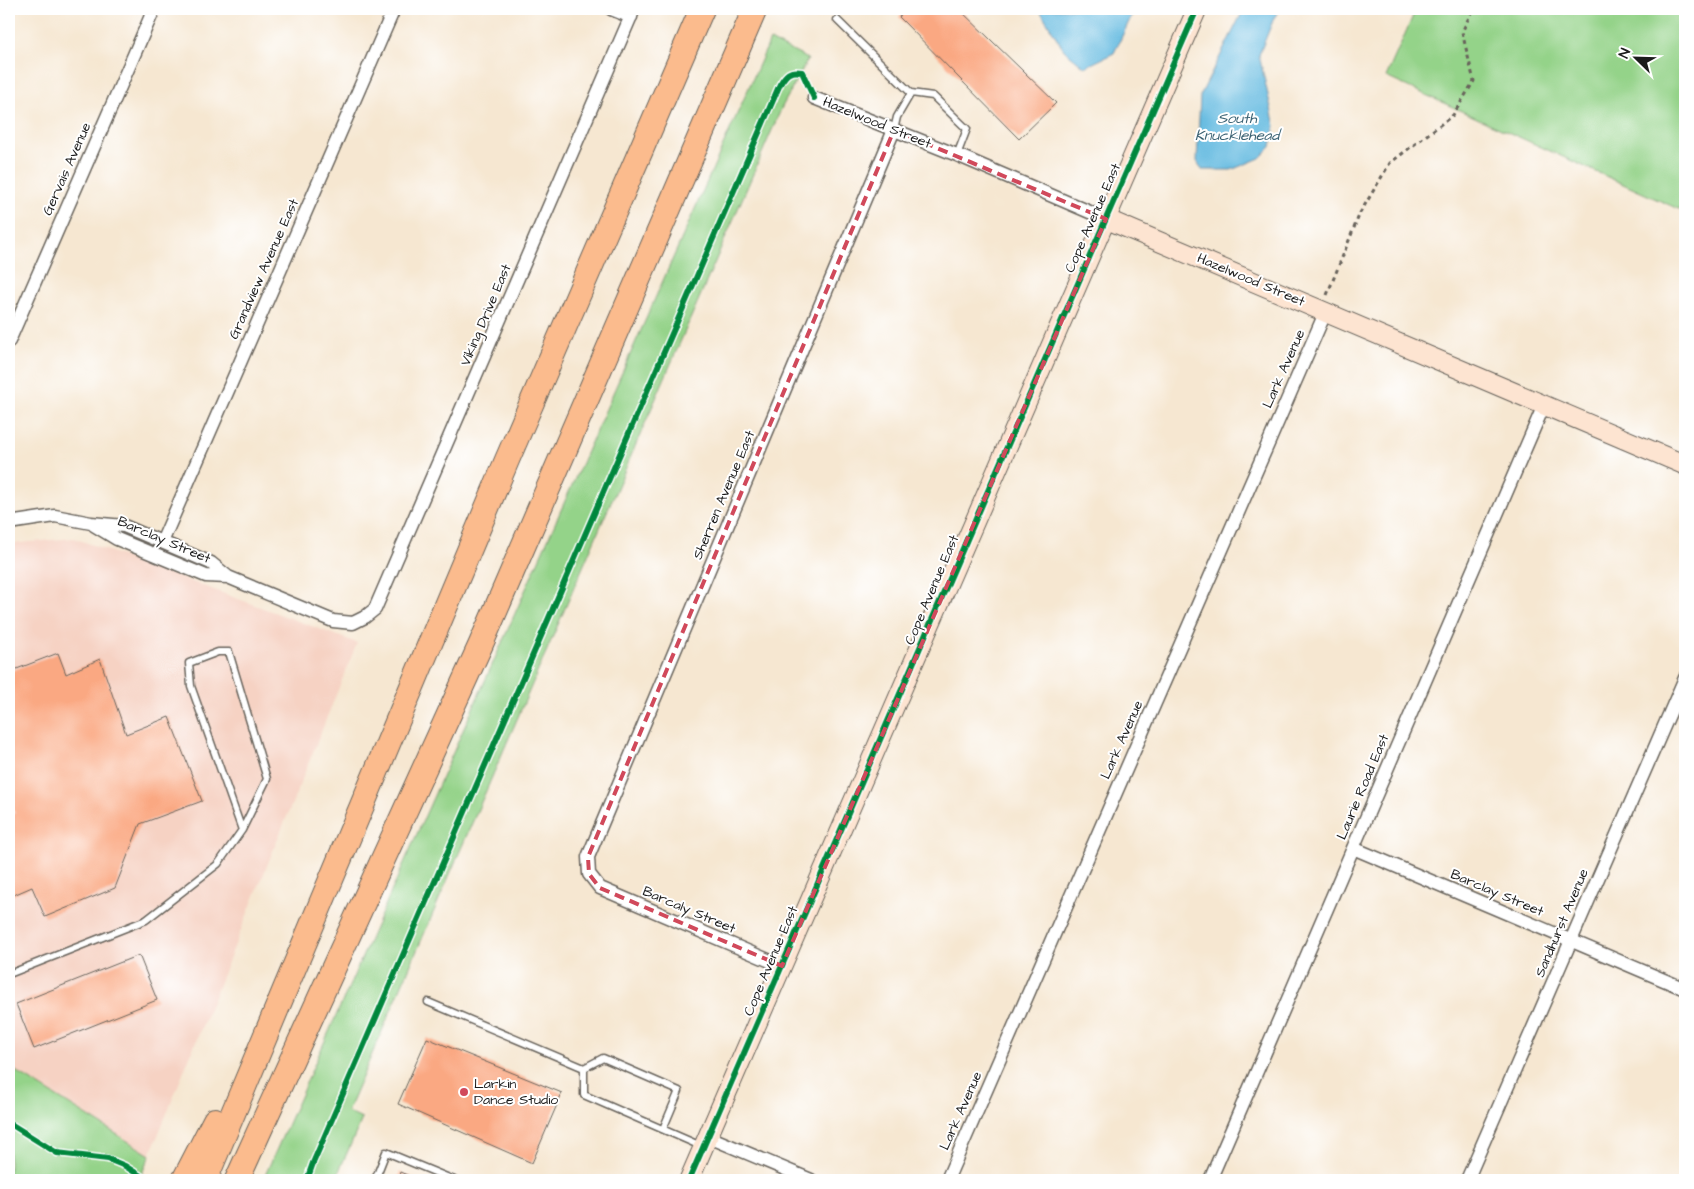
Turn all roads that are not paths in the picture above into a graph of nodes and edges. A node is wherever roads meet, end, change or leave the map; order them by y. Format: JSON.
{"nodes":[{"id":1,"x":154,"y":9,"type":"edge"},
{"id":2,"x":394,"y":9,"type":"edge"},
{"id":3,"x":611,"y":9,"type":"edge"},
{"id":4,"x":702,"y":9,"type":"edge"},
{"id":5,"x":756,"y":9,"type":"edge"},
{"id":6,"x":1197,"y":9,"type":"edge"},
{"id":7,"x":633,"y":13,"type":"edge"},
{"id":8,"x":837,"y":20,"type":"dead end"},
{"id":9,"x":910,"y":92,"type":"junction"},
{"id":10,"x":814,"y":98,"type":"dead end"},
{"id":11,"x":894,"y":130,"type":"junction"},
{"id":12,"x":957,"y":156,"type":"junction"},
{"id":13,"x":1106,"y":219,"type":"junction"},
{"id":14,"x":1326,"y":305,"type":"junction"},
{"id":15,"x":9,"y":341,"type":"edge"},
{"id":16,"x":1544,"y":405,"type":"junction"},
{"id":17,"x":1685,"y":465,"type":"edge"},
{"id":18,"x":9,"y":523,"type":"edge"},
{"id":19,"x":91,"y":523,"type":"junction"},
{"id":20,"x":162,"y":542,"type":"junction"},
{"id":21,"x":228,"y":576,"type":"junction"},
{"id":22,"x":353,"y":623,"type":"joint"},
{"id":23,"x":1685,"y":678,"type":"edge"},
{"id":24,"x":242,"y":830,"type":"junction"},
{"id":25,"x":1353,"y":848,"type":"junction"},
{"id":26,"x":588,"y":874,"type":"joint"},
{"id":27,"x":1571,"y":940,"type":"junction"},
{"id":28,"x":342,"y":948,"type":"junction"},
{"id":29,"x":782,"y":966,"type":"junction"},
{"id":30,"x":9,"y":974,"type":"edge"},
{"id":31,"x":1685,"y":989,"type":"edge"},
{"id":32,"x":428,"y":1002,"type":"dead end"},
{"id":33,"x":270,"y":1023,"type":"junction"},
{"id":34,"x":584,"y":1068,"type":"junction"},
{"id":35,"x":663,"y":1129,"type":"junction"},
{"id":36,"x":706,"y":1142,"type":"junction"},
{"id":37,"x":184,"y":1180,"type":"edge"},
{"id":38,"x":206,"y":1180,"type":"edge"},
{"id":39,"x":237,"y":1180,"type":"edge"},
{"id":40,"x":252,"y":1180,"type":"edge"},
{"id":41,"x":374,"y":1180,"type":"edge"},
{"id":42,"x":454,"y":1180,"type":"edge"},
{"id":43,"x":689,"y":1180,"type":"edge"},
{"id":44,"x":811,"y":1180,"type":"edge"},
{"id":45,"x":947,"y":1180,"type":"edge"},
{"id":46,"x":1210,"y":1180,"type":"edge"},
{"id":47,"x":1467,"y":1180,"type":"edge"}],
"edges":[{"from":1,"to":15,"type":"street","name":"Gervais Avenue"},
{"from":2,"to":20,"type":"street","name":"Grandview Avenue East"},
{"from":3,"to":7,"type":"street"},
{"from":4,"to":33,"type":"highway"},
{"from":5,"to":28,"type":"highway"},
{"from":6,"to":13,"type":"street","name":"Cope Avenue East"},
{"from":7,"to":22,"type":"street","name":"Viking Drive East"},
{"from":8,"to":9,"type":"lane"},
{"from":9,"to":11,"type":"lane"},
{"from":9,"to":12,"type":"lane"},
{"from":10,"to":11,"type":"street","name":"Hazelwood Street"},
{"from":11,"to":12,"type":"street","name":"Hazelwood Street"},
{"from":11,"to":26,"type":"street","name":"Sherren Avenue East"},
{"from":12,"to":13,"type":"street","name":"Hazelwood Street"},
{"from":13,"to":14,"type":"street","name":"Hazelwood Street"},
{"from":13,"to":29,"type":"street","name":"Cope Avenue East"},
{"from":14,"to":16,"type":"street","name":"Hazelwood Street"},
{"from":14,"to":45,"type":"street","name":"Lark Avenue"},
{"from":16,"to":17,"type":"street","name":"Hazelwood Street"},
{"from":16,"to":25,"type":"street","name":"Laurie Road East"},
{"from":18,"to":19,"type":"street","name":"Barclay Street"},
{"from":19,"to":20,"type":"street","name":"Barclay Street"},
{"from":19,"to":21,"type":"street","name":"Barclay Street"},
{"from":20,"to":21,"type":"street","name":"Barclay Street"},
{"from":21,"to":22,"type":"street","name":"Barclay Street"},
{"from":23,"to":27,"type":"street","name":"Sandhurst Avenue"},
{"from":24,"to":24,"type":"lane"},
{"from":24,"to":30,"type":"lane"},
{"from":25,"to":27,"type":"street","name":"Barclay Street"},
{"from":25,"to":46,"type":"street","name":"Laurie Road East"},
{"from":26,"to":29,"type":"street","name":"Barcaly Street"},
{"from":27,"to":31,"type":"street","name":"Barclay Street"},
{"from":27,"to":47,"type":"street","name":"Sandhurst Avenue"},
{"from":28,"to":39,"type":"highway"},
{"from":28,"to":40,"type":"highway"},
{"from":29,"to":36,"type":"street","name":"Cope Avenue East"},
{"from":32,"to":34,"type":"lane"},
{"from":33,"to":37,"type":"highway"},
{"from":33,"to":38,"type":"highway"},
{"from":34,"to":35,"type":"lane"},
{"from":34,"to":35,"type":"lane"},
{"from":35,"to":36,"type":"lane"},
{"from":36,"to":43,"type":"street","name":"Cope Avenue East"},
{"from":36,"to":44,"type":"street"},
{"from":41,"to":42,"type":"lane"}]}
